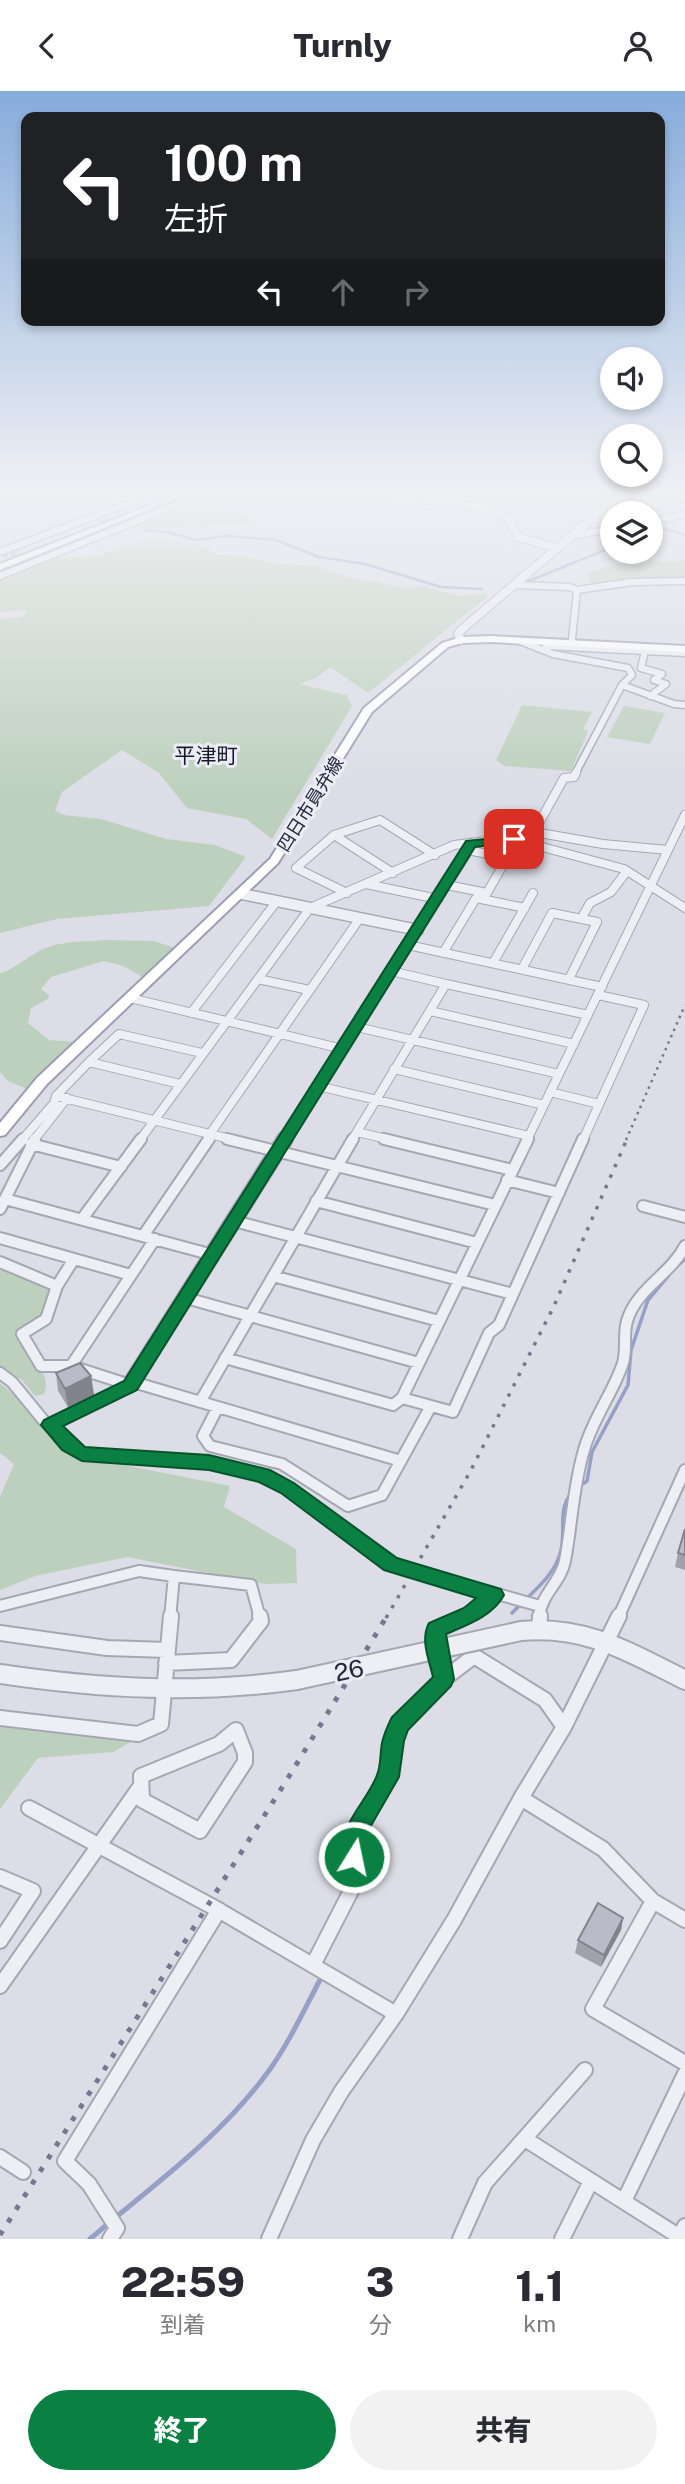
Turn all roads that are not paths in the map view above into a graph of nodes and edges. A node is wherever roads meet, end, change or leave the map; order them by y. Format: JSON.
{"nodes":[{"id":1,"x":503,"y":593,"type":"edge"},
{"id":2,"x":577,"y":593,"type":"edge"},
{"id":3,"x":572,"y":639,"type":"dead end"},
{"id":4,"x":461,"y":640,"type":"junction"},
{"id":5,"x":522,"y":642,"type":"junction"},
{"id":6,"x":645,"y":651,"type":"junction"},
{"id":7,"x":685,"y":651,"type":"edge"},
{"id":8,"x":622,"y":685,"type":"junction"},
{"id":9,"x":650,"y":695,"type":"junction"},
{"id":10,"x":685,"y":705,"type":"edge"},
{"id":11,"x":685,"y":815,"type":"edge"},
{"id":12,"x":334,"y":835,"type":"junction"},
{"id":13,"x":469,"y":847,"type":"junction"},
{"id":14,"x":668,"y":850,"type":"junction"},
{"id":15,"x":435,"y":855,"type":"junction"},
{"id":16,"x":508,"y":858,"type":"junction"},
{"id":17,"x":535,"y":864,"type":"dead end"},
{"id":18,"x":627,"y":871,"type":"junction"},
{"id":19,"x":393,"y":873,"type":"junction"},
{"id":20,"x":366,"y":884,"type":"junction"},
{"id":21,"x":446,"y":885,"type":"junction"},
{"id":22,"x":651,"y":887,"type":"junction"},
{"id":23,"x":347,"y":893,"type":"junction"},
{"id":24,"x":533,"y":893,"type":"dead end"},
{"id":25,"x":242,"y":894,"type":"junction"},
{"id":26,"x":438,"y":899,"type":"junction"},
{"id":27,"x":277,"y":901,"type":"junction"},
{"id":28,"x":310,"y":908,"type":"junction"},
{"id":29,"x":525,"y":908,"type":"junction"},
{"id":30,"x":685,"y":908,"type":"edge"},
{"id":31,"x":360,"y":918,"type":"junction"},
{"id":32,"x":581,"y":919,"type":"junction"},
{"id":33,"x":418,"y":930,"type":"junction"},
{"id":34,"x":408,"y":945,"type":"junction"},
{"id":35,"x":443,"y":953,"type":"junction"},
{"id":36,"x":493,"y":963,"type":"junction"},
{"id":37,"x":522,"y":969,"type":"junction"},
{"id":38,"x":391,"y":971,"type":"junction"},
{"id":39,"x":258,"y":979,"type":"junction"},
{"id":40,"x":569,"y":979,"type":"junction"},
{"id":41,"x":446,"y":984,"type":"junction"},
{"id":42,"x":309,"y":990,"type":"junction"},
{"id":43,"x":600,"y":991,"type":"junction"},
{"id":44,"x":130,"y":998,"type":"junction"},
{"id":45,"x":430,"y":1011,"type":"junction"},
{"id":46,"x":191,"y":1013,"type":"junction"},
{"id":47,"x":588,"y":1015,"type":"junction"},
{"id":48,"x":226,"y":1021,"type":"junction"},
{"id":49,"x":357,"y":1027,"type":"junction"},
{"id":50,"x":279,"y":1034,"type":"junction"},
{"id":51,"x":411,"y":1039,"type":"junction"},
{"id":52,"x":574,"y":1044,"type":"junction"},
{"id":53,"x":343,"y":1049,"type":"junction"},
{"id":54,"x":202,"y":1053,"type":"junction"},
{"id":55,"x":89,"y":1062,"type":"junction"},
{"id":56,"x":394,"y":1069,"type":"junction"},
{"id":57,"x":559,"y":1075,"type":"junction"},
{"id":58,"x":180,"y":1084,"type":"junction"},
{"id":59,"x":318,"y":1086,"type":"junction"},
{"id":60,"x":550,"y":1092,"type":"junction"},
{"id":61,"x":62,"y":1097,"type":"junction"},
{"id":62,"x":376,"y":1100,"type":"junction"},
{"id":63,"x":599,"y":1104,"type":"junction"},
{"id":64,"x":544,"y":1105,"type":"junction"},
{"id":65,"x":155,"y":1120,"type":"junction"},
{"id":66,"x":0,"y":1132,"type":"edge"},
{"id":67,"x":357,"y":1132,"type":"junction"},
{"id":68,"x":211,"y":1134,"type":"junction"},
{"id":69,"x":528,"y":1136,"type":"junction"},
{"id":70,"x":31,"y":1144,"type":"junction"},
{"id":71,"x":278,"y":1151,"type":"junction"},
{"id":72,"x":0,"y":1165,"type":"edge"},
{"id":73,"x":337,"y":1166,"type":"junction"},
{"id":74,"x":121,"y":1167,"type":"junction"},
{"id":75,"x":510,"y":1175,"type":"junction"},
{"id":76,"x":559,"y":1193,"type":"junction"},
{"id":77,"x":316,"y":1201,"type":"junction"},
{"id":78,"x":2,"y":1204,"type":"edge"},
{"id":79,"x":495,"y":1205,"type":"junction"},
{"id":80,"x":643,"y":1206,"type":"dead end"},
{"id":81,"x":685,"y":1217,"type":"edge"},
{"id":82,"x":82,"y":1220,"type":"junction"},
{"id":83,"x":234,"y":1221,"type":"junction"},
{"id":84,"x":143,"y":1236,"type":"junction"},
{"id":85,"x":0,"y":1238,"type":"edge"},
{"id":86,"x":295,"y":1238,"type":"junction"},
{"id":87,"x":155,"y":1239,"type":"junction"},
{"id":88,"x":477,"y":1243,"type":"junction"},
{"id":89,"x":685,"y":1245,"type":"edge"},
{"id":90,"x":213,"y":1255,"type":"junction"},
{"id":91,"x":74,"y":1259,"type":"junction"},
{"id":92,"x":0,"y":1262,"type":"edge"},
{"id":93,"x":131,"y":1275,"type":"junction"},
{"id":94,"x":273,"y":1276,"type":"junction"},
{"id":95,"x":458,"y":1280,"type":"junction"},
{"id":96,"x":57,"y":1286,"type":"junction"},
{"id":97,"x":513,"y":1294,"type":"junction"},
{"id":98,"x":186,"y":1298,"type":"junction"},
{"id":99,"x":250,"y":1316,"type":"junction"},
{"id":100,"x":439,"y":1321,"type":"junction"},
{"id":101,"x":225,"y":1358,"type":"junction"},
{"id":102,"x":419,"y":1363,"type":"junction"},
{"id":103,"x":71,"y":1366,"type":"junction"},
{"id":104,"x":0,"y":1373,"type":"edge"},
{"id":105,"x":131,"y":1383,"type":"junction"},
{"id":106,"x":402,"y":1398,"type":"junction"},
{"id":107,"x":200,"y":1402,"type":"junction"},
{"id":108,"x":431,"y":1406,"type":"junction"},
{"id":109,"x":218,"y":1407,"type":"junction"},
{"id":110,"x":51,"y":1425,"type":"junction"},
{"id":111,"x":401,"y":1461,"type":"junction"},
{"id":112,"x":685,"y":1470,"type":"edge"},
{"id":113,"x":174,"y":1576,"type":"junction"},
{"id":114,"x":494,"y":1595,"type":"junction"},
{"id":115,"x":0,"y":1605,"type":"edge"},
{"id":116,"x":535,"y":1605,"type":"junction"},
{"id":117,"x":538,"y":1628,"type":"junction"},
{"id":118,"x":0,"y":1633,"type":"edge"},
{"id":119,"x":607,"y":1640,"type":"junction"},
{"id":120,"x":167,"y":1657,"type":"junction"},
{"id":121,"x":0,"y":1674,"type":"edge"},
{"id":122,"x":444,"y":1679,"type":"junction"},
{"id":123,"x":685,"y":1680,"type":"edge"},
{"id":124,"x":163,"y":1691,"type":"junction"},
{"id":125,"x":0,"y":1717,"type":"edge"},
{"id":126,"x":564,"y":1727,"type":"junction"},
{"id":127,"x":140,"y":1787,"type":"junction"},
{"id":128,"x":521,"y":1798,"type":"junction"},
{"id":129,"x":29,"y":1808,"type":"dead end"},
{"id":130,"x":99,"y":1844,"type":"junction"},
{"id":131,"x":0,"y":1877,"type":"edge"},
{"id":132,"x":653,"y":1901,"type":"junction"},
{"id":133,"x":219,"y":1910,"type":"junction"},
{"id":134,"x":685,"y":1920,"type":"edge"},
{"id":135,"x":0,"y":1941,"type":"edge"},
{"id":136,"x":314,"y":1963,"type":"junction"},
{"id":137,"x":0,"y":1986,"type":"edge"},
{"id":138,"x":396,"y":2014,"type":"junction"},
{"id":139,"x":685,"y":2063,"type":"edge"},
{"id":140,"x":585,"y":2070,"type":"dead end"},
{"id":141,"x":685,"y":2074,"type":"edge"},
{"id":142,"x":525,"y":2139,"type":"junction"},
{"id":143,"x":0,"y":2157,"type":"edge"},
{"id":144,"x":23,"y":2172,"type":"dead end"},
{"id":145,"x":591,"y":2181,"type":"junction"},
{"id":146,"x":624,"y":2201,"type":"junction"},
{"id":147,"x":112,"y":2227,"type":"edge"},
{"id":148,"x":682,"y":2235,"type":"edge"},
{"id":149,"x":269,"y":2239,"type":"edge"},
{"id":150,"x":460,"y":2239,"type":"edge"},
{"id":151,"x":562,"y":2239,"type":"edge"}],
"edges":[{"from":1,"to":4,"type":"street"},
{"from":2,"to":3,"type":"street"},
{"from":4,"to":5,"type":"main road"},
{"from":4,"to":25,"type":"main road","name":"四日市員弁線"},
{"from":5,"to":6,"type":"street"},
{"from":5,"to":7,"type":"main road"},
{"from":5,"to":8,"type":"street"},
{"from":6,"to":7,"type":"street"},
{"from":6,"to":9,"type":"street"},
{"from":8,"to":9,"type":"street"},
{"from":8,"to":14,"type":"street"},
{"from":9,"to":10,"type":"street"},
{"from":11,"to":14,"type":"street"},
{"from":12,"to":15,"type":"street"},
{"from":12,"to":19,"type":"street"},
{"from":12,"to":23,"type":"street"},
{"from":13,"to":15,"type":"street"},
{"from":13,"to":16,"type":"street"},
{"from":13,"to":18,"type":"street"},
{"from":13,"to":21,"type":"street"},
{"from":14,"to":22,"type":"street"},
{"from":15,"to":19,"type":"street"},
{"from":16,"to":17,"type":"street"},
{"from":16,"to":21,"type":"street"},
{"from":18,"to":22,"type":"street"},
{"from":18,"to":32,"type":"street"},
{"from":19,"to":20,"type":"street"},
{"from":20,"to":23,"type":"street"},
{"from":20,"to":26,"type":"street"},
{"from":21,"to":26,"type":"street"},
{"from":22,"to":30,"type":"street"},
{"from":22,"to":43,"type":"street"},
{"from":23,"to":28,"type":"street"},
{"from":24,"to":29,"type":"street"},
{"from":25,"to":27,"type":"street"},
{"from":25,"to":44,"type":"main road","name":"四日市員弁線"},
{"from":26,"to":33,"type":"street"},
{"from":27,"to":28,"type":"street"},
{"from":27,"to":46,"type":"street"},
{"from":28,"to":31,"type":"street"},
{"from":28,"to":39,"type":"street"},
{"from":29,"to":35,"type":"street"},
{"from":29,"to":36,"type":"street"},
{"from":31,"to":33,"type":"street"},
{"from":31,"to":42,"type":"street"},
{"from":32,"to":37,"type":"street"},
{"from":32,"to":40,"type":"street"},
{"from":33,"to":34,"type":"street"},
{"from":34,"to":35,"type":"street"},
{"from":34,"to":38,"type":"street"},
{"from":35,"to":36,"type":"street"},
{"from":36,"to":37,"type":"street"},
{"from":37,"to":40,"type":"street"},
{"from":38,"to":41,"type":"street"},
{"from":38,"to":49,"type":"street"},
{"from":39,"to":42,"type":"street"},
{"from":39,"to":48,"type":"street"},
{"from":40,"to":43,"type":"street"},
{"from":41,"to":45,"type":"street"},
{"from":41,"to":47,"type":"street"},
{"from":42,"to":50,"type":"street"},
{"from":43,"to":47,"type":"street"},
{"from":43,"to":63,"type":"street"},
{"from":44,"to":46,"type":"street"},
{"from":44,"to":66,"type":"main road","name":"四日市員弁線"},
{"from":45,"to":51,"type":"street"},
{"from":45,"to":52,"type":"street"},
{"from":46,"to":48,"type":"street"},
{"from":47,"to":52,"type":"street"},
{"from":48,"to":50,"type":"street"},
{"from":48,"to":54,"type":"street"},
{"from":49,"to":51,"type":"street"},
{"from":49,"to":53,"type":"street"},
{"from":50,"to":53,"type":"street"},
{"from":50,"to":68,"type":"street"},
{"from":51,"to":56,"type":"street"},
{"from":51,"to":57,"type":"street"},
{"from":52,"to":57,"type":"street"},
{"from":53,"to":59,"type":"street"},
{"from":54,"to":55,"type":"street"},
{"from":54,"to":58,"type":"street"},
{"from":55,"to":58,"type":"street"},
{"from":55,"to":61,"type":"street"},
{"from":56,"to":62,"type":"street"},
{"from":56,"to":64,"type":"street"},
{"from":57,"to":60,"type":"street"},
{"from":58,"to":65,"type":"street"},
{"from":59,"to":62,"type":"street"},
{"from":59,"to":71,"type":"street"},
{"from":60,"to":63,"type":"street"},
{"from":60,"to":64,"type":"street"},
{"from":61,"to":65,"type":"street"},
{"from":61,"to":70,"type":"street"},
{"from":61,"to":72,"type":"street"},
{"from":62,"to":67,"type":"street"},
{"from":62,"to":69,"type":"street"},
{"from":63,"to":76,"type":"street"},
{"from":64,"to":69,"type":"street"},
{"from":65,"to":68,"type":"street"},
{"from":65,"to":74,"type":"street"},
{"from":67,"to":73,"type":"street"},
{"from":67,"to":75,"type":"street"},
{"from":68,"to":71,"type":"street"},
{"from":68,"to":84,"type":"street"},
{"from":69,"to":75,"type":"street"},
{"from":70,"to":74,"type":"street"},
{"from":70,"to":78,"type":"street"},
{"from":71,"to":73,"type":"street"},
{"from":71,"to":83,"type":"street"},
{"from":73,"to":77,"type":"street"},
{"from":73,"to":79,"type":"street"},
{"from":74,"to":82,"type":"street"},
{"from":75,"to":76,"type":"street"},
{"from":75,"to":79,"type":"street"},
{"from":76,"to":97,"type":"street"},
{"from":77,"to":86,"type":"street"},
{"from":77,"to":88,"type":"street"},
{"from":78,"to":82,"type":"street"},
{"from":79,"to":88,"type":"street"},
{"from":80,"to":81,"type":"street"},
{"from":82,"to":84,"type":"street"},
{"from":83,"to":86,"type":"street"},
{"from":83,"to":90,"type":"street"},
{"from":84,"to":87,"type":"street"},
{"from":85,"to":91,"type":"street"},
{"from":86,"to":94,"type":"street"},
{"from":86,"to":95,"type":"street"},
{"from":87,"to":90,"type":"street"},
{"from":87,"to":93,"type":"street"},
{"from":88,"to":95,"type":"street"},
{"from":89,"to":116,"type":"street"},
{"from":90,"to":98,"type":"street"},
{"from":91,"to":93,"type":"street"},
{"from":91,"to":96,"type":"street"},
{"from":92,"to":96,"type":"street"},
{"from":93,"to":103,"type":"street"},
{"from":94,"to":99,"type":"street"},
{"from":94,"to":100,"type":"street"},
{"from":95,"to":97,"type":"street"},
{"from":95,"to":100,"type":"street"},
{"from":96,"to":103,"type":"street"},
{"from":97,"to":108,"type":"street"},
{"from":98,"to":99,"type":"street"},
{"from":98,"to":105,"type":"street"},
{"from":99,"to":101,"type":"street"},
{"from":99,"to":102,"type":"street"},
{"from":100,"to":102,"type":"street"},
{"from":101,"to":106,"type":"street"},
{"from":101,"to":107,"type":"street"},
{"from":102,"to":106,"type":"street"},
{"from":103,"to":105,"type":"street"},
{"from":104,"to":110,"type":"street"},
{"from":105,"to":107,"type":"street"},
{"from":105,"to":110,"type":"street"},
{"from":106,"to":108,"type":"street"},
{"from":107,"to":109,"type":"street"},
{"from":108,"to":111,"type":"street"},
{"from":109,"to":111,"type":"street"},
{"from":109,"to":111,"type":"street"},
{"from":110,"to":114,"type":"street"},
{"from":112,"to":119,"type":"street"},
{"from":113,"to":115,"type":"street"},
{"from":113,"to":120,"type":"street"},
{"from":113,"to":120,"type":"street"},
{"from":114,"to":116,"type":"street"},
{"from":114,"to":122,"type":"street"},
{"from":116,"to":117,"type":"street"},
{"from":117,"to":119,"type":"street","name":"26"},
{"from":117,"to":124,"type":"street","name":"26","bridge":true},
{"from":118,"to":120,"type":"street"},
{"from":119,"to":123,"type":"street","name":"26"},
{"from":119,"to":126,"type":"street"},
{"from":120,"to":124,"type":"street"},
{"from":121,"to":124,"type":"street","name":"26"},
{"from":122,"to":126,"type":"street"},
{"from":122,"to":136,"type":"street"},
{"from":124,"to":125,"type":"street"},
{"from":126,"to":128,"type":"street"},
{"from":127,"to":127,"type":"street"},
{"from":127,"to":130,"type":"street"},
{"from":128,"to":132,"type":"street"},
{"from":128,"to":138,"type":"street"},
{"from":129,"to":130,"type":"street"},
{"from":130,"to":133,"type":"street"},
{"from":130,"to":137,"type":"street"},
{"from":131,"to":135,"type":"street"},
{"from":132,"to":134,"type":"street"},
{"from":132,"to":139,"type":"street"},
{"from":133,"to":136,"type":"street"},
{"from":133,"to":147,"type":"street"},
{"from":136,"to":138,"type":"street"},
{"from":138,"to":149,"type":"street"},
{"from":140,"to":142,"type":"street"},
{"from":141,"to":146,"type":"street"},
{"from":142,"to":145,"type":"street"},
{"from":142,"to":150,"type":"street"},
{"from":143,"to":144,"type":"street"},
{"from":145,"to":146,"type":"street"},
{"from":145,"to":151,"type":"street"},
{"from":146,"to":148,"type":"street"}]}
